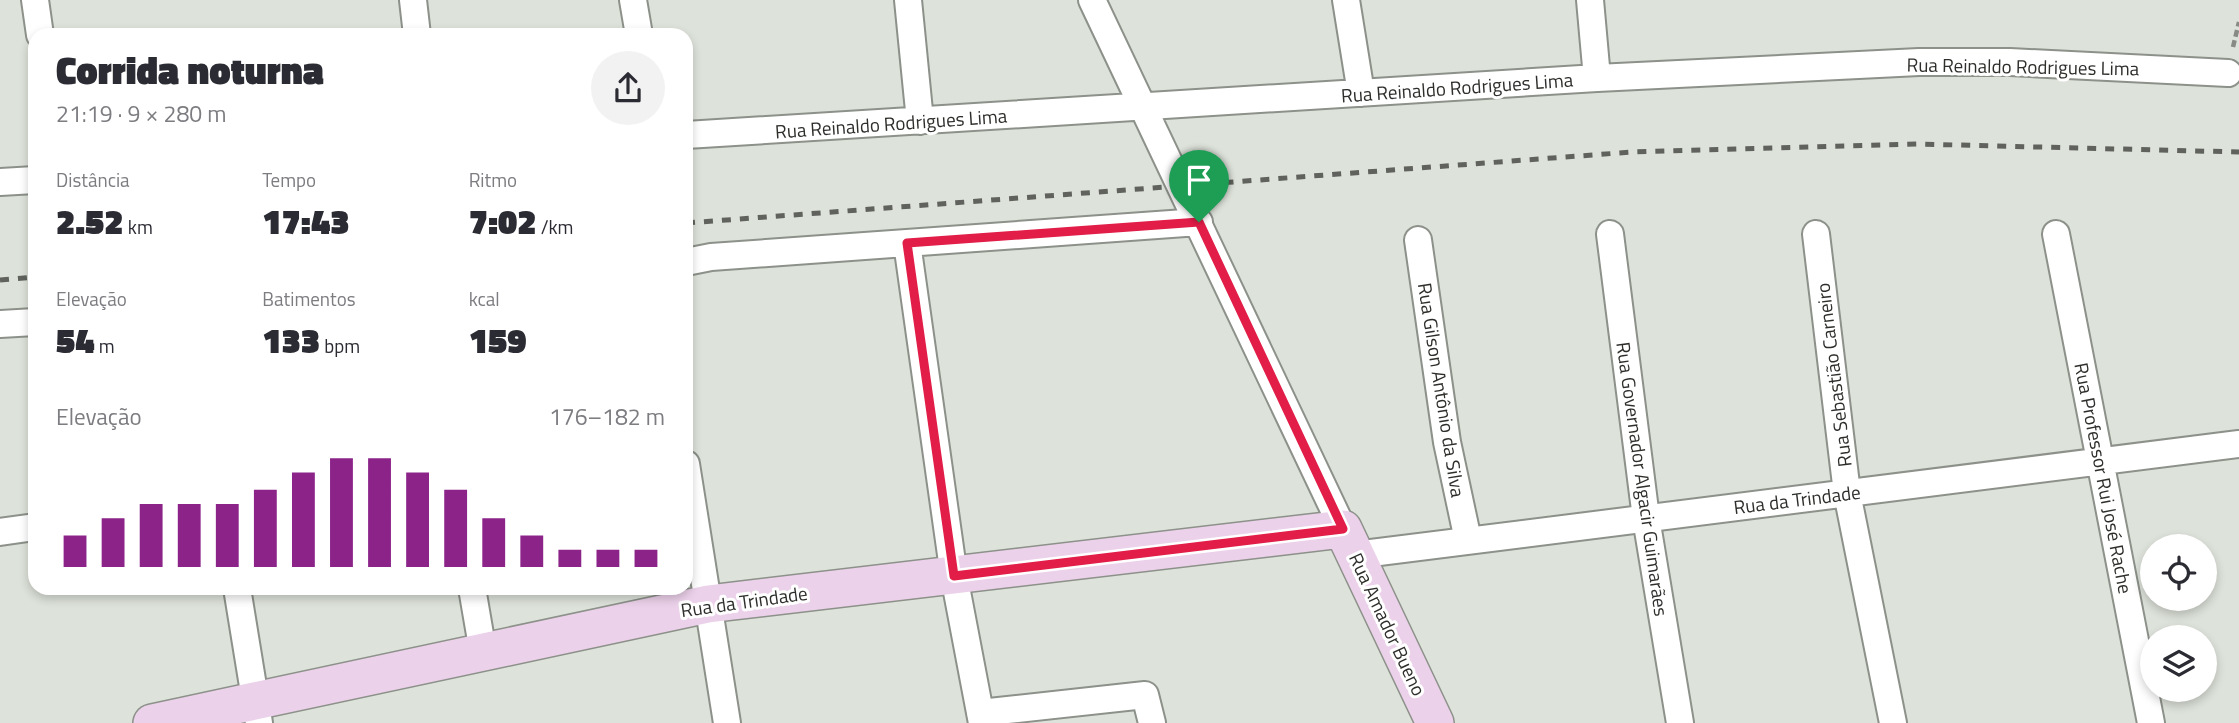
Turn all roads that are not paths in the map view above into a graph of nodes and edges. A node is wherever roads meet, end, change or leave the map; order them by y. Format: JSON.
{"nodes":[{"id":1,"x":35,"y":0,"type":"edge"},
{"id":2,"x":413,"y":0,"type":"edge"},
{"id":3,"x":633,"y":0,"type":"edge"},
{"id":4,"x":908,"y":0,"type":"edge"},
{"id":5,"x":1092,"y":0,"type":"edge"},
{"id":6,"x":1346,"y":0,"type":"edge"},
{"id":7,"x":1590,"y":0,"type":"edge"},
{"id":8,"x":39,"y":28,"type":"edge"},
{"id":9,"x":417,"y":28,"type":"edge"},
{"id":10,"x":638,"y":28,"type":"edge"},
{"id":11,"x":2228,"y":73,"type":"dead end"},
{"id":12,"x":1597,"y":78,"type":"junction"},
{"id":13,"x":1361,"y":93,"type":"junction"},
{"id":14,"x":1144,"y":107,"type":"junction"},
{"id":15,"x":920,"y":121,"type":"junction"},
{"id":16,"x":693,"y":135,"type":"edge"},
{"id":17,"x":28,"y":180,"type":"edge"},
{"id":18,"x":0,"y":182,"type":"edge"},
{"id":19,"x":1199,"y":222,"type":"junction"},
{"id":20,"x":1610,"y":234,"type":"dead end"},
{"id":21,"x":1816,"y":234,"type":"dead end"},
{"id":22,"x":2056,"y":234,"type":"dead end"},
{"id":23,"x":1418,"y":240,"type":"dead end"},
{"id":24,"x":907,"y":243,"type":"junction"},
{"id":25,"x":693,"y":261,"type":"edge"},
{"id":26,"x":28,"y":322,"type":"edge"},
{"id":27,"x":0,"y":324,"type":"edge"},
{"id":28,"x":2239,"y":444,"type":"edge"},
{"id":29,"x":2100,"y":461,"type":"junction"},
{"id":30,"x":1847,"y":493,"type":"junction"},
{"id":31,"x":693,"y":509,"type":"edge"},
{"id":32,"x":1646,"y":518,"type":"junction"},
{"id":33,"x":28,"y":528,"type":"edge"},
{"id":34,"x":0,"y":532,"type":"edge"},
{"id":35,"x":1468,"y":540,"type":"junction"},
{"id":36,"x":1349,"y":542,"type":"junction"},
{"id":37,"x":954,"y":576,"type":"junction"},
{"id":38,"x":238,"y":595,"type":"edge"},
{"id":39,"x":473,"y":595,"type":"edge"},
{"id":40,"x":708,"y":604,"type":"junction"},
{"id":41,"x":483,"y":652,"type":"junction"},
{"id":42,"x":257,"y":712,"type":"edge"},
{"id":43,"x":981,"y":718,"type":"edge"},
{"id":44,"x":152,"y":723,"type":"edge"},
{"id":45,"x":727,"y":723,"type":"edge"},
{"id":46,"x":1152,"y":723,"type":"edge"},
{"id":47,"x":1435,"y":723,"type":"edge"},
{"id":48,"x":1680,"y":723,"type":"edge"},
{"id":49,"x":1893,"y":723,"type":"edge"},
{"id":50,"x":2151,"y":723,"type":"edge"}],
"edges":[{"from":1,"to":8,"type":"street"},
{"from":2,"to":9,"type":"street"},
{"from":3,"to":10,"type":"street"},
{"from":4,"to":15,"type":"street"},
{"from":5,"to":14,"type":"street","name":"Rua Amador Bueno"},
{"from":6,"to":13,"type":"street"},
{"from":7,"to":12,"type":"street"},
{"from":11,"to":12,"type":"street","name":"Rua Reinaldo Rodrigues Lima"},
{"from":12,"to":13,"type":"street","name":"Rua Reinaldo Rodrigues Lima"},
{"from":13,"to":14,"type":"street","name":"Rua Reinaldo Rodrigues Lima"},
{"from":14,"to":15,"type":"street","name":"Rua Reinaldo Rodrigues Lima"},
{"from":14,"to":19,"type":"street","name":"Rua Amador Bueno"},
{"from":15,"to":16,"type":"street","name":"Rua Reinaldo Rodrigues Lima"},
{"from":17,"to":18,"type":"street"},
{"from":19,"to":24,"type":"street"},
{"from":19,"to":36,"type":"street","name":"Rua Amador Bueno"},
{"from":20,"to":32,"type":"street","name":"Rua Governador Algacir Guimarães"},
{"from":21,"to":30,"type":"street","name":"Rua Sebastião Carneiro"},
{"from":22,"to":29,"type":"street","name":"Rua Professor Rui José Rache"},
{"from":23,"to":35,"type":"street","name":"Rua Gilson Antônio da Silva"},
{"from":24,"to":25,"type":"street"},
{"from":24,"to":37,"type":"street"},
{"from":26,"to":27,"type":"street"},
{"from":28,"to":29,"type":"street","name":"Rua da Trindade"},
{"from":29,"to":30,"type":"street","name":"Rua da Trindade"},
{"from":29,"to":50,"type":"street","name":"Rua Professor Rui José Rache"},
{"from":30,"to":32,"type":"street","name":"Rua da Trindade"},
{"from":30,"to":49,"type":"street","name":"Rua Sebastião Carneiro"},
{"from":31,"to":40,"type":"street"},
{"from":32,"to":35,"type":"street","name":"Rua da Trindade"},
{"from":32,"to":48,"type":"street","name":"Rua Governador Algacir Guimarães"},
{"from":33,"to":34,"type":"street"},
{"from":35,"to":36,"type":"street","name":"Rua da Trindade"},
{"from":36,"to":37,"type":"main road","name":"Rua da Trindade"},
{"from":36,"to":47,"type":"main road","name":"Rua Amador Bueno"},
{"from":37,"to":40,"type":"main road","name":"Rua da Trindade"},
{"from":37,"to":43,"type":"street"},
{"from":38,"to":42,"type":"street"},
{"from":39,"to":41,"type":"street"},
{"from":40,"to":41,"type":"main road","name":"Rua da Trindade"},
{"from":40,"to":45,"type":"street"},
{"from":41,"to":42,"type":"main road","name":"Rua da Trindade"},
{"from":42,"to":44,"type":"main road","name":"Rua da Trindade"},
{"from":43,"to":46,"type":"street"}]}
